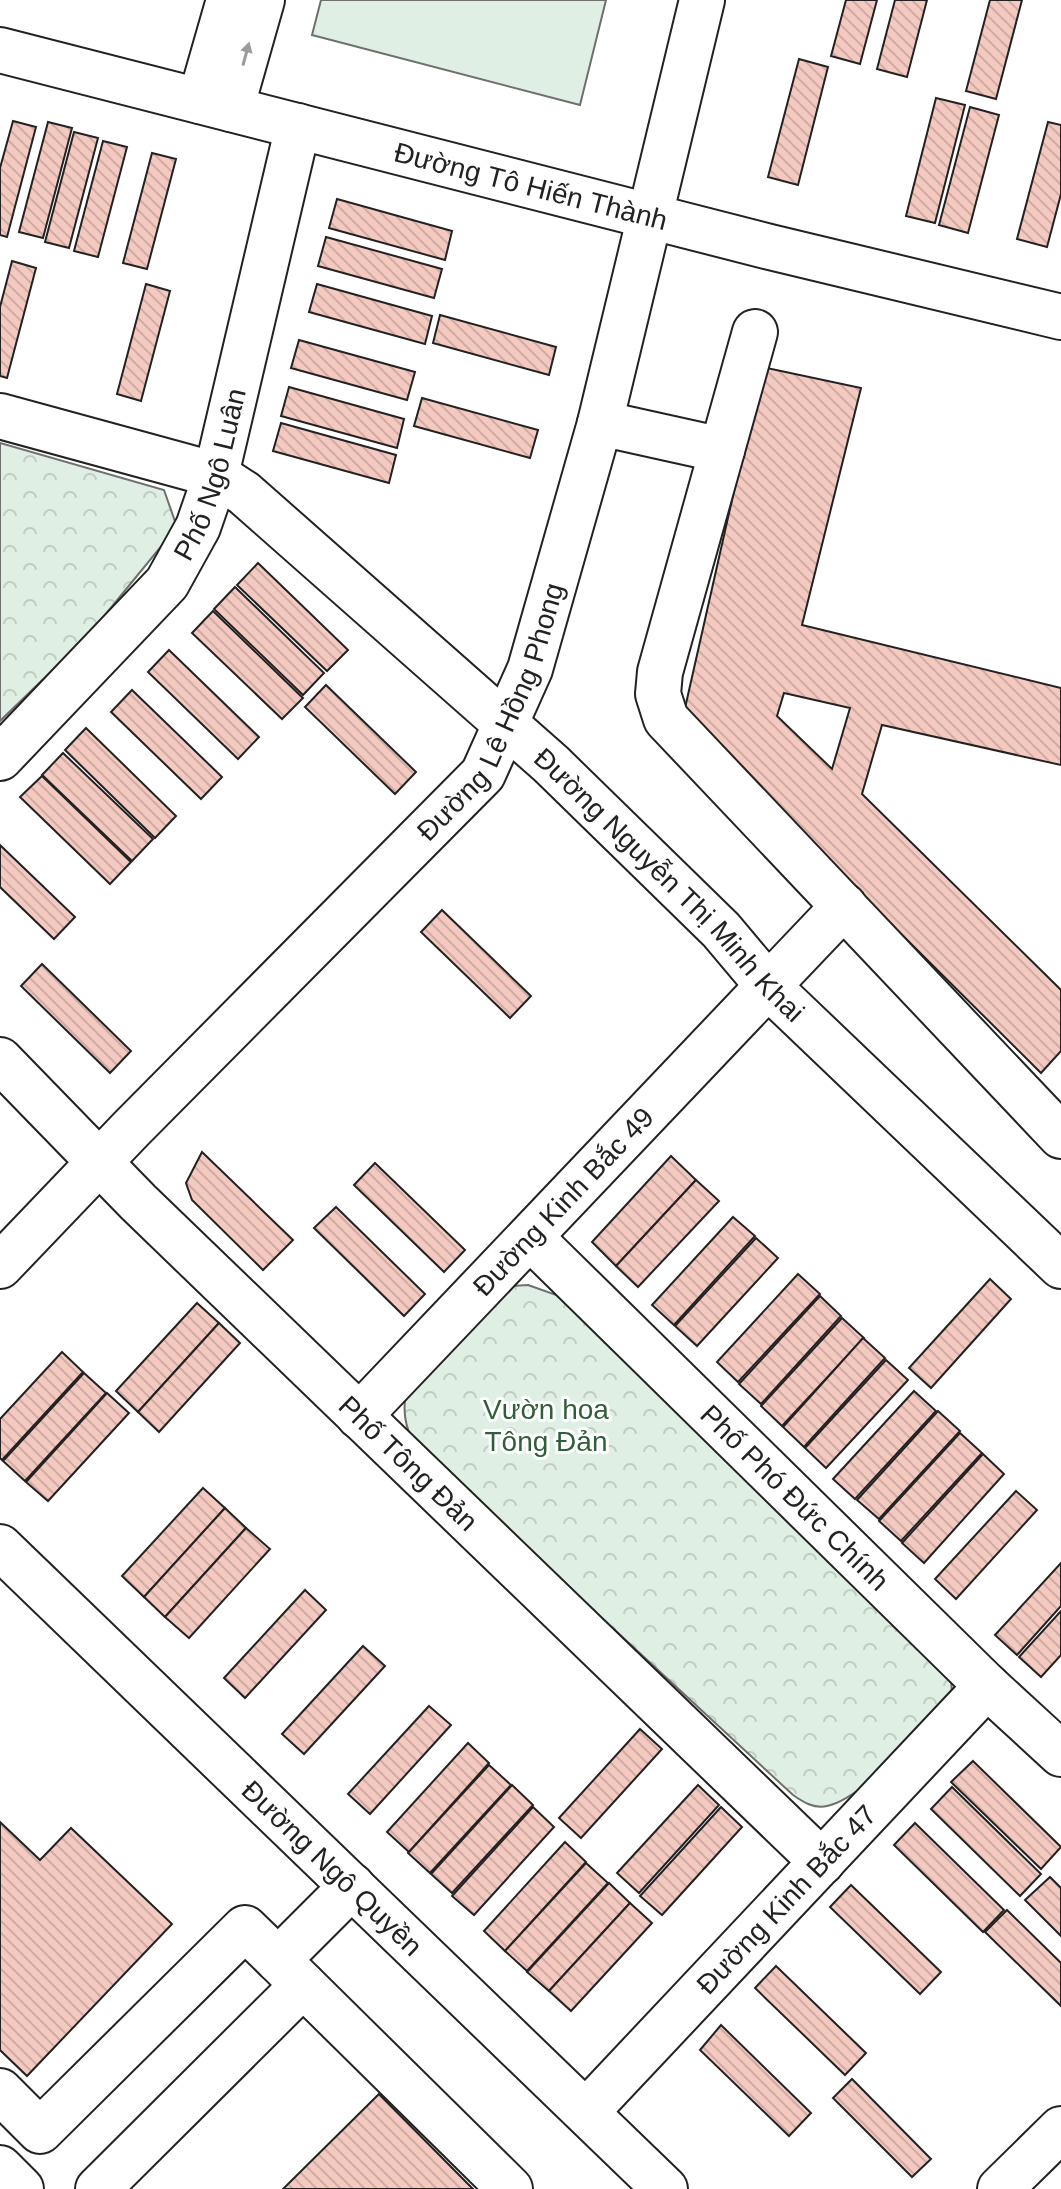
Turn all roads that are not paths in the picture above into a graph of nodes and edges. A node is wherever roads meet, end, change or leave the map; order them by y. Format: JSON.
{"nodes":[{"id":1,"x":229,"y":0,"type":"edge"},
{"id":2,"x":262,"y":0,"type":"edge"},
{"id":3,"x":702,"y":0,"type":"edge"},
{"id":4,"x":0,"y":50,"type":"edge"},
{"id":5,"x":216,"y":105,"type":"junction"},
{"id":6,"x":298,"y":126,"type":"junction"},
{"id":7,"x":650,"y":216,"type":"junction"},
{"id":8,"x":1061,"y":317,"type":"edge"},
{"id":9,"x":755,"y":332,"type":"dead end"},
{"id":10,"x":0,"y":416,"type":"edge"},
{"id":11,"x":600,"y":423,"type":"junction"},
{"id":12,"x":722,"y":450,"type":"junction"},
{"id":13,"x":216,"y":475,"type":"junction"},
{"id":14,"x":506,"y":724,"type":"junction"},
{"id":15,"x":0,"y":758,"type":"edge"},
{"id":16,"x":844,"y":906,"type":"junction"},
{"id":17,"x":769,"y":987,"type":"junction"},
{"id":18,"x":0,"y":1060,"type":"edge"},
{"id":19,"x":1061,"y":1136,"type":"edge"},
{"id":20,"x":100,"y":1162,"type":"junction"},
{"id":21,"x":531,"y":1238,"type":"junction"},
{"id":22,"x":0,"y":1266,"type":"edge"},
{"id":23,"x":1061,"y":1266,"type":"edge"},
{"id":24,"x":359,"y":1416,"type":"junction"},
{"id":25,"x":0,"y":1547,"type":"edge"},
{"id":26,"x":987,"y":1686,"type":"junction"},
{"id":27,"x":1061,"y":1754,"type":"edge"},
{"id":28,"x":822,"y":1862,"type":"junction"},
{"id":29,"x":352,"y":1886,"type":"junction"},
{"id":30,"x":291,"y":1972,"type":"junction"},
{"id":31,"x":0,"y":2091,"type":"edge"},
{"id":32,"x":586,"y":2112,"type":"junction"},
{"id":33,"x":1061,"y":2129,"type":"edge"},
{"id":34,"x":0,"y":2168,"type":"edge"},
{"id":35,"x":21,"y":2189,"type":"edge"},
{"id":36,"x":98,"y":2189,"type":"edge"},
{"id":37,"x":510,"y":2189,"type":"edge"},
{"id":38,"x":665,"y":2189,"type":"edge"},
{"id":39,"x":1000,"y":2189,"type":"edge"}],
"edges":[{"from":1,"to":5,"type":"street"},
{"from":5,"to":2,"type":"street","one_way":true},
{"from":3,"to":7,"type":"street","name":"Đường Lê Hồng Phong"},
{"from":4,"to":5,"type":"street","name":"Đường Tô Hiến Thành"},
{"from":5,"to":6,"type":"street","name":"Đường Tô Hiến Thành"},
{"from":6,"to":7,"type":"street","name":"Đường Tô Hiến Thành"},
{"from":6,"to":13,"type":"street","name":"Phố Ngô Luân"},
{"from":7,"to":8,"type":"street","name":"Đường Tô Hiến Thành"},
{"from":7,"to":11,"type":"street","name":"Đường Lê Hồng Phong"},
{"from":9,"to":12,"type":"street"},
{"from":10,"to":13,"type":"street","name":"Đường Nguyễn Thị Minh Khai"},
{"from":11,"to":12,"type":"street"},
{"from":11,"to":14,"type":"street","name":"Đường Lê Hồng Phong"},
{"from":12,"to":16,"type":"street"},
{"from":13,"to":14,"type":"street","name":"Đường Nguyễn Thị Minh Khai"},
{"from":13,"to":15,"type":"street","name":"Phố Ngô Luân"},
{"from":14,"to":17,"type":"street","name":"Đường Nguyễn Thị Minh Khai"},
{"from":14,"to":20,"type":"street","name":"Đường Lê Hồng Phong"},
{"from":16,"to":17,"type":"street","name":"Đường Kinh Bắc 49"},
{"from":16,"to":19,"type":"street"},
{"from":17,"to":21,"type":"street","name":"Đường Kinh Bắc 49"},
{"from":17,"to":23,"type":"street","name":"Đường Nguyễn Thị Minh Khai"},
{"from":18,"to":20,"type":"street","name":"Phố Tông Đản"},
{"from":20,"to":22,"type":"street","name":"Đường Lê Hồng Phong"},
{"from":20,"to":24,"type":"street","name":"Phố Tông Đản"},
{"from":21,"to":24,"type":"street","name":"Đường Kinh Bắc 49"},
{"from":21,"to":26,"type":"street","name":"Phố Phó Đức Chính"},
{"from":24,"to":28,"type":"street","name":"Phố Tông Đản"},
{"from":25,"to":29,"type":"street","name":"Đường Ngô Quyền"},
{"from":26,"to":27,"type":"street","name":"Phố Phó Đức Chính"},
{"from":26,"to":28,"type":"street","name":"Đường Kinh Bắc 47"},
{"from":28,"to":32,"type":"street","name":"Đường Kinh Bắc 47"},
{"from":29,"to":30,"type":"street"},
{"from":29,"to":32,"type":"street","name":"Đường Ngô Quyền"},
{"from":30,"to":31,"type":"street"},
{"from":30,"to":36,"type":"street"},
{"from":30,"to":37,"type":"street"},
{"from":32,"to":38,"type":"street","name":"Đường Ngô Quyền"},
{"from":33,"to":39,"type":"street"},
{"from":34,"to":35,"type":"street"}]}
